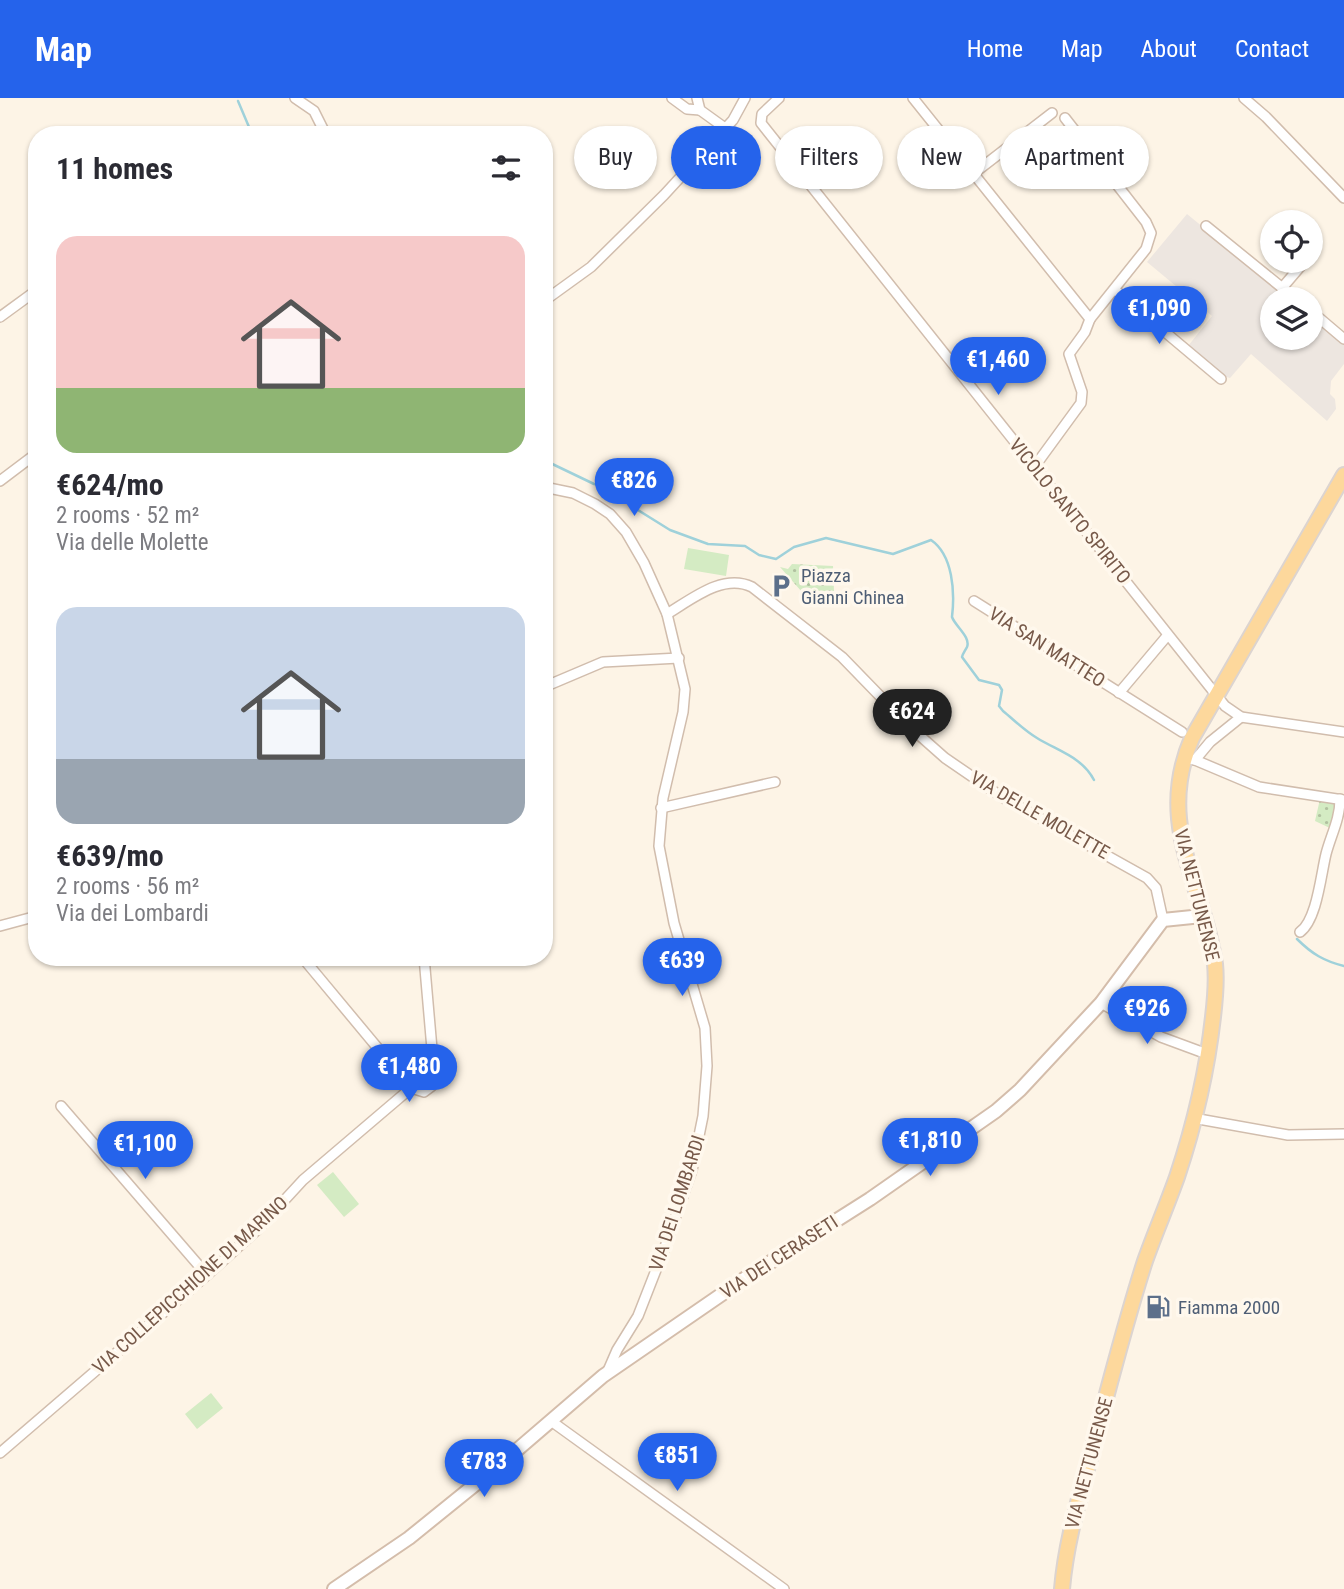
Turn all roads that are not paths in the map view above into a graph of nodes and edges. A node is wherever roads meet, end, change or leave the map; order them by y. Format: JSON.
{"nodes":[{"id":1,"x":295,"y":98,"type":"edge"},
{"id":2,"x":672,"y":98,"type":"edge"},
{"id":3,"x":697,"y":98,"type":"edge"},
{"id":4,"x":745,"y":98,"type":"edge"},
{"id":5,"x":779,"y":98,"type":"edge"},
{"id":6,"x":912,"y":98,"type":"edge"},
{"id":7,"x":1244,"y":98,"type":"edge"},
{"id":8,"x":701,"y":110,"type":"junction"},
{"id":9,"x":1052,"y":113,"type":"dead end"},
{"id":10,"x":1065,"y":118,"type":"dead end"},
{"id":11,"x":322,"y":126,"type":"edge"},
{"id":12,"x":722,"y":126,"type":"edge"},
{"id":13,"x":727,"y":126,"type":"edge"},
{"id":14,"x":934,"y":126,"type":"edge"},
{"id":15,"x":986,"y":164,"type":"edge"},
{"id":16,"x":671,"y":189,"type":"edge"},
{"id":17,"x":985,"y":189,"type":"edge"},
{"id":18,"x":1344,"y":198,"type":"edge"},
{"id":19,"x":1206,"y":226,"type":"dead end"},
{"id":20,"x":1295,"y":273,"type":"edge"},
{"id":21,"x":1281,"y":287,"type":"edge"},
{"id":22,"x":1283,"y":287,"type":"edge"},
{"id":23,"x":1115,"y":290,"type":"junction"},
{"id":24,"x":553,"y":294,"type":"edge"},
{"id":25,"x":28,"y":297,"type":"edge"},
{"id":26,"x":0,"y":317,"type":"edge"},
{"id":27,"x":1090,"y":319,"type":"junction"},
{"id":28,"x":1323,"y":322,"type":"edge"},
{"id":29,"x":1344,"y":339,"type":"edge"},
{"id":30,"x":1221,"y":379,"type":"dead end"},
{"id":31,"x":28,"y":460,"type":"edge"},
{"id":32,"x":1035,"y":466,"type":"junction"},
{"id":33,"x":1344,"y":475,"type":"edge"},
{"id":34,"x":0,"y":481,"type":"edge"},
{"id":35,"x":553,"y":489,"type":"edge"},
{"id":36,"x":974,"y":601,"type":"dead end"},
{"id":37,"x":667,"y":614,"type":"junction"},
{"id":38,"x":1167,"y":636,"type":"junction"},
{"id":39,"x":679,"y":657,"type":"junction"},
{"id":40,"x":553,"y":683,"type":"edge"},
{"id":41,"x":1119,"y":693,"type":"junction"},
{"id":42,"x":1217,"y":695,"type":"junction"},
{"id":43,"x":1241,"y":717,"type":"junction"},
{"id":44,"x":1344,"y":732,"type":"edge"},
{"id":45,"x":1182,"y":733,"type":"dead end"},
{"id":46,"x":1190,"y":759,"type":"junction"},
{"id":47,"x":775,"y":782,"type":"dead end"},
{"id":48,"x":1342,"y":800,"type":"edge"},
{"id":49,"x":661,"y":808,"type":"junction"},
{"id":50,"x":1202,"y":916,"type":"junction"},
{"id":51,"x":28,"y":918,"type":"edge"},
{"id":52,"x":1163,"y":920,"type":"junction"},
{"id":53,"x":0,"y":926,"type":"edge"},
{"id":54,"x":1300,"y":932,"type":"dead end"},
{"id":55,"x":309,"y":966,"type":"edge"},
{"id":56,"x":425,"y":966,"type":"edge"},
{"id":57,"x":1101,"y":1003,"type":"junction"},
{"id":58,"x":1208,"y":1054,"type":"junction"},
{"id":59,"x":411,"y":1088,"type":"junction"},
{"id":60,"x":61,"y":1106,"type":"dead end"},
{"id":61,"x":1193,"y":1118,"type":"junction"},
{"id":62,"x":1344,"y":1133,"type":"edge"},
{"id":63,"x":207,"y":1275,"type":"junction"},
{"id":64,"x":607,"y":1373,"type":"junction"},
{"id":65,"x":551,"y":1421,"type":"junction"},
{"id":66,"x":0,"y":1453,"type":"edge"},
{"id":67,"x":334,"y":1589,"type":"edge"},
{"id":68,"x":785,"y":1589,"type":"edge"},
{"id":69,"x":1062,"y":1589,"type":"edge"}],
"edges":[{"from":1,"to":11,"type":"street"},
{"from":2,"to":8,"type":"street"},
{"from":3,"to":8,"type":"street"},
{"from":4,"to":13,"type":"street"},
{"from":5,"to":32,"type":"street","name":"VICOLO SANTO SPIRITO"},
{"from":6,"to":14,"type":"street"},
{"from":7,"to":18,"type":"street"},
{"from":8,"to":12,"type":"street"},
{"from":9,"to":15,"type":"street"},
{"from":10,"to":23,"type":"street"},
{"from":16,"to":24,"type":"street"},
{"from":17,"to":27,"type":"street"},
{"from":19,"to":21,"type":"street"},
{"from":20,"to":22,"type":"street"},
{"from":23,"to":27,"type":"street"},
{"from":23,"to":30,"type":"street"},
{"from":25,"to":26,"type":"street"},
{"from":27,"to":32,"type":"street"},
{"from":28,"to":29,"type":"street"},
{"from":31,"to":34,"type":"street"},
{"from":32,"to":38,"type":"street","name":"VICOLO SANTO SPIRITO"},
{"from":33,"to":42,"type":"main road","name":"VIA NETTUNENSE"},
{"from":35,"to":37,"type":"street","name":"VIA DEI LOMBARDI"},
{"from":36,"to":41,"type":"street","name":"VIA SAN MATTEO"},
{"from":37,"to":39,"type":"street","name":"VIA DEI LOMBARDI"},
{"from":37,"to":52,"type":"street","name":"VIA DELLE MOLETTE"},
{"from":38,"to":41,"type":"street","name":"VIA SAN MATTEO"},
{"from":38,"to":42,"type":"street","name":"VICOLO SANTO SPIRITO"},
{"from":39,"to":40,"type":"street"},
{"from":39,"to":49,"type":"street","name":"VIA DEI LOMBARDI"},
{"from":41,"to":45,"type":"street","name":"VIA SAN MATTEO"},
{"from":42,"to":43,"type":"street","name":"VICOLO SANTO SPIRITO"},
{"from":42,"to":46,"type":"main road","name":"VIA NETTUNENSE"},
{"from":43,"to":44,"type":"street"},
{"from":43,"to":46,"type":"street"},
{"from":46,"to":48,"type":"street"},
{"from":46,"to":50,"type":"main road","name":"VIA NETTUNENSE"},
{"from":47,"to":49,"type":"street"},
{"from":48,"to":54,"type":"street"},
{"from":49,"to":64,"type":"street","name":"VIA DEI LOMBARDI"},
{"from":50,"to":52,"type":"street"},
{"from":50,"to":58,"type":"main road","name":"VIA NETTUNENSE"},
{"from":51,"to":53,"type":"street"},
{"from":52,"to":57,"type":"street","name":"VIA DEI CERASETI"},
{"from":55,"to":59,"type":"street"},
{"from":56,"to":59,"type":"street","name":"VIA COLLEPICCHIONE DI MARINO"},
{"from":57,"to":58,"type":"street"},
{"from":57,"to":64,"type":"street","name":"VIA DEI CERASETI"},
{"from":58,"to":61,"type":"main road","name":"VIA NETTUNENSE"},
{"from":59,"to":63,"type":"street","name":"VIA COLLEPICCHIONE DI MARINO"},
{"from":60,"to":63,"type":"street"},
{"from":61,"to":62,"type":"street"},
{"from":61,"to":69,"type":"main road","name":"VIA NETTUNENSE"},
{"from":63,"to":66,"type":"street","name":"VIA COLLEPICCHIONE DI MARINO"},
{"from":64,"to":65,"type":"street","name":"VIA DEI CERASETI"},
{"from":65,"to":67,"type":"street","name":"VIA DEI CERASETI"},
{"from":65,"to":68,"type":"street"}]}
